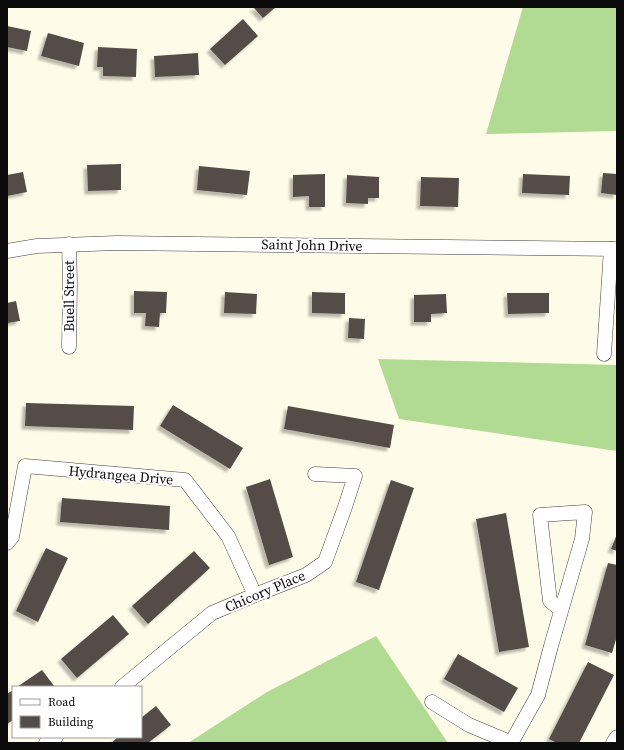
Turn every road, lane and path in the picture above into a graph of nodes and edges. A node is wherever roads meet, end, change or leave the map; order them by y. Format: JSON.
{"nodes":[{"id":1,"x":69,"y":244,"type":"junction"},
{"id":2,"x":614,"y":249,"type":"edge"},
{"id":3,"x":7,"y":251,"type":"edge"},
{"id":4,"x":69,"y":347,"type":"dead end"},
{"id":5,"x":604,"y":354,"type":"dead end"},
{"id":6,"x":315,"y":474,"type":"dead end"},
{"id":7,"x":7,"y":542,"type":"edge"},
{"id":8,"x":255,"y":595,"type":"junction"},
{"id":9,"x":561,"y":610,"type":"junction"},
{"id":10,"x":123,"y":686,"type":"edge"},
{"id":11,"x":432,"y":702,"type":"dead end"},
{"id":12,"x":617,"y":737,"type":"edge"},
{"id":13,"x":512,"y":743,"type":"edge"},
{"id":14,"x":613,"y":743,"type":"edge"}],
"edges":[{"from":1,"to":2,"type":"street","name":"Saint John Drive"},
{"from":1,"to":3,"type":"street","name":"Saint John Drive"},
{"from":1,"to":4,"type":"street","name":"Buell Street"},
{"from":2,"to":5,"type":"street"},
{"from":6,"to":8,"type":"street","name":"Chicory Place"},
{"from":7,"to":8,"type":"street","name":"Hydrangea Drive"},
{"from":8,"to":10,"type":"street","name":"Chicory Place"},
{"from":9,"to":9,"type":"street"},
{"from":9,"to":13,"type":"street"},
{"from":11,"to":13,"type":"street"},
{"from":12,"to":14,"type":"street"}]}
